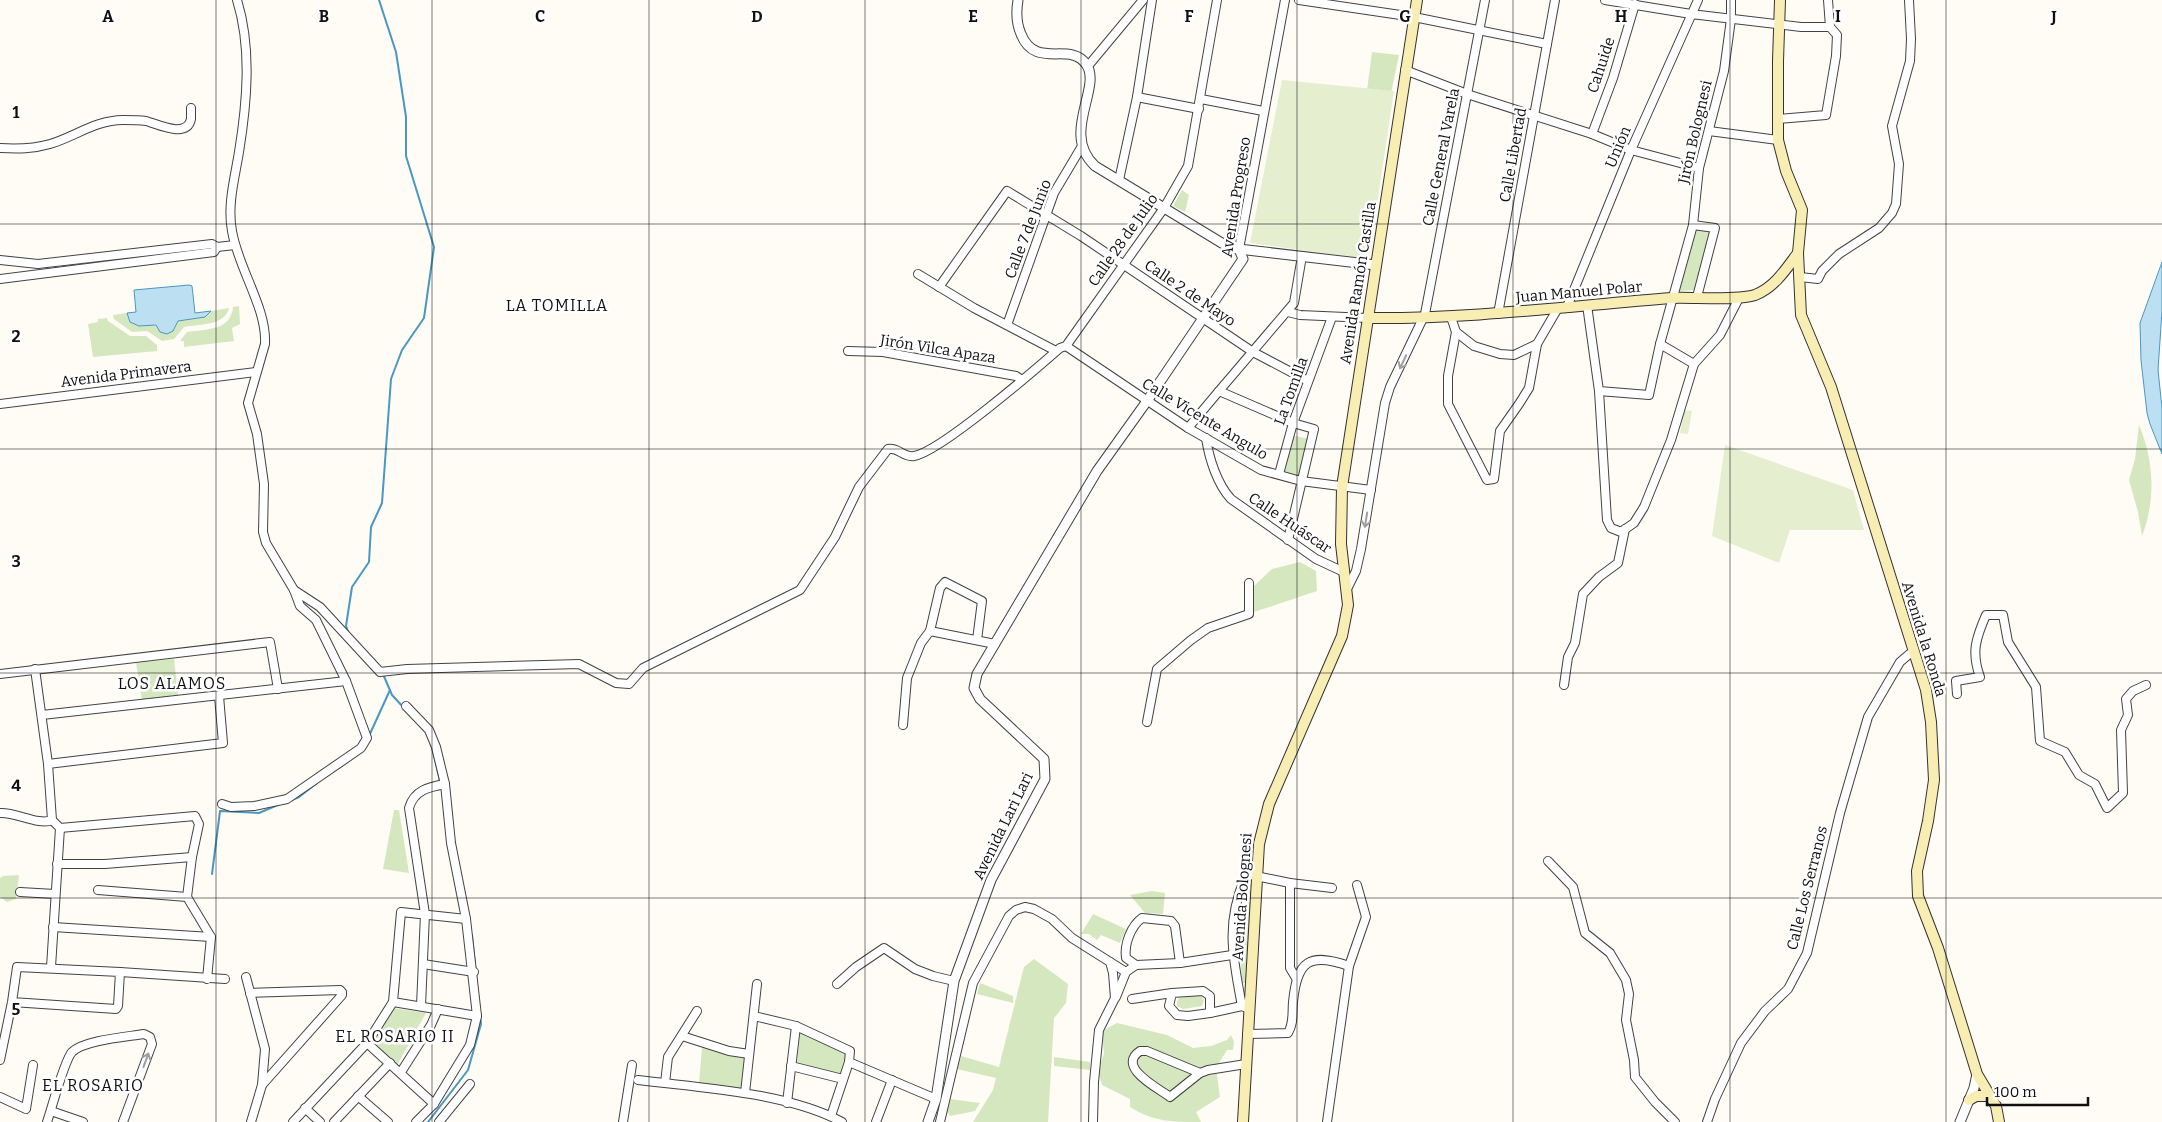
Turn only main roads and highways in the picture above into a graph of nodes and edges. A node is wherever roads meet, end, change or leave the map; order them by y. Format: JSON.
{"nodes":[{"id":1,"x":1417,"y":0,"type":"edge"},
{"id":2,"x":1780,"y":0,"type":"edge"},
{"id":3,"x":1798,"y":253,"type":"junction"},
{"id":4,"x":1784,"y":270,"type":"junction"},
{"id":5,"x":1800,"y":277,"type":"junction"},
{"id":6,"x":1368,"y":318,"type":"junction"},
{"id":7,"x":1344,"y":572,"type":"joint"},
{"id":8,"x":1989,"y":1096,"type":"junction"},
{"id":9,"x":1969,"y":1100,"type":"road end"},
{"id":10,"x":1243,"y":1122,"type":"edge"},
{"id":11,"x":1999,"y":1122,"type":"edge"}],
"edges":[{"from":1,"to":6,"type":"main road","name":"Avenida Ramón Castilla"},
{"from":2,"to":3,"type":"main road","name":"Avenida la Ronda"},
{"from":3,"to":4,"type":"main road","name":"Juan Manuel Polar"},
{"from":3,"to":5,"type":"main road","name":"Avenida la Ronda"},
{"from":4,"to":5,"type":"main road"},
{"from":4,"to":6,"type":"main road","name":"Juan Manuel Polar"},
{"from":5,"to":8,"type":"main road","name":"Avenida la Ronda"},
{"from":6,"to":7,"type":"main road","name":"Avenida Ramón Castilla"},
{"from":7,"to":10,"type":"main road","name":"Avenida Bolognesi"},
{"from":8,"to":9,"type":"main road"},
{"from":8,"to":11,"type":"main road","name":"Avenida la Ronda"}]}
